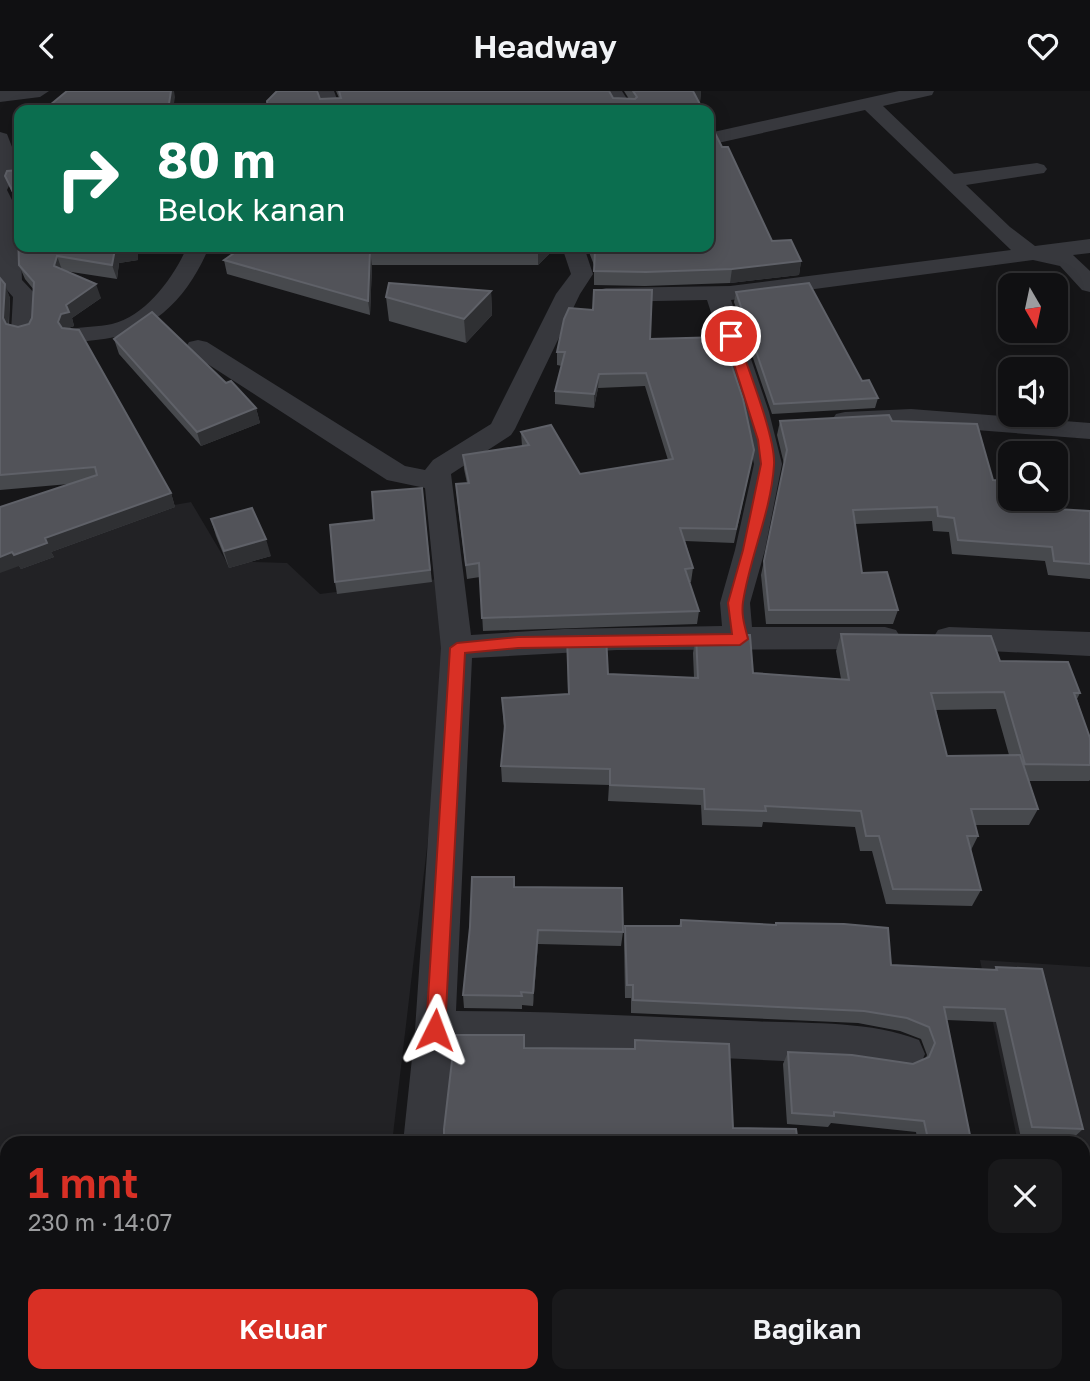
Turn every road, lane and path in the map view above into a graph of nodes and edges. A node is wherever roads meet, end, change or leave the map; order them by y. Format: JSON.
{"nodes":[{"id":1,"x":40,"y":91,"type":"edge"},
{"id":2,"x":925,"y":91,"type":"edge"},
{"id":3,"x":9,"y":94,"type":"edge"},
{"id":4,"x":869,"y":103,"type":"junction"},
{"id":5,"x":0,"y":138,"type":"edge"},
{"id":6,"x":714,"y":138,"type":"edge"},
{"id":7,"x":1037,"y":169,"type":"dead end"},
{"id":8,"x":4,"y":175,"type":"edge"},
{"id":9,"x":949,"y":181,"type":"junction"},
{"id":10,"x":0,"y":195,"type":"edge"},
{"id":11,"x":1090,"y":246,"type":"edge"},
{"id":12,"x":196,"y":252,"type":"edge"},
{"id":13,"x":575,"y":252,"type":"edge"},
{"id":14,"x":1029,"y":253,"type":"junction"},
{"id":15,"x":1090,"y":285,"type":"edge"},
{"id":16,"x":568,"y":294,"type":"junction"},
{"id":17,"x":717,"y":294,"type":"junction"},
{"id":18,"x":23,"y":332,"type":"edge"},
{"id":19,"x":77,"y":335,"type":"edge"},
{"id":20,"x":198,"y":347,"type":"dead end"},
{"id":21,"x":817,"y":422,"type":"edge"},
{"id":22,"x":1090,"y":431,"type":"edge"},
{"id":23,"x":437,"y":481,"type":"junction"},
{"id":24,"x":740,"y":639,"type":"junction"},
{"id":25,"x":1090,"y":644,"type":"edge"},
{"id":26,"x":457,"y":648,"type":"junction"},
{"id":27,"x":435,"y":1030,"type":"junction"},
{"id":28,"x":905,"y":1054,"type":"dead end"},
{"id":29,"x":425,"y":1136,"type":"edge"}],
"edges":[{"from":1,"to":3,"type":"street"},
{"from":2,"to":4,"type":"street"},
{"from":4,"to":6,"type":"street"},
{"from":4,"to":9,"type":"street"},
{"from":5,"to":8,"type":"street"},
{"from":7,"to":9,"type":"street"},
{"from":9,"to":14,"type":"street"},
{"from":10,"to":18,"type":"street"},
{"from":11,"to":14,"type":"street"},
{"from":12,"to":19,"type":"street"},
{"from":13,"to":16,"type":"street"},
{"from":14,"to":15,"type":"street"},
{"from":14,"to":17,"type":"street"},
{"from":16,"to":17,"type":"street"},
{"from":16,"to":23,"type":"street"},
{"from":17,"to":24,"type":"street"},
{"from":20,"to":23,"type":"street"},
{"from":21,"to":22,"type":"street"},
{"from":23,"to":26,"type":"street"},
{"from":24,"to":25,"type":"street"},
{"from":24,"to":26,"type":"street"},
{"from":26,"to":27,"type":"street"},
{"from":27,"to":28,"type":"street"},
{"from":27,"to":29,"type":"street"}]}
